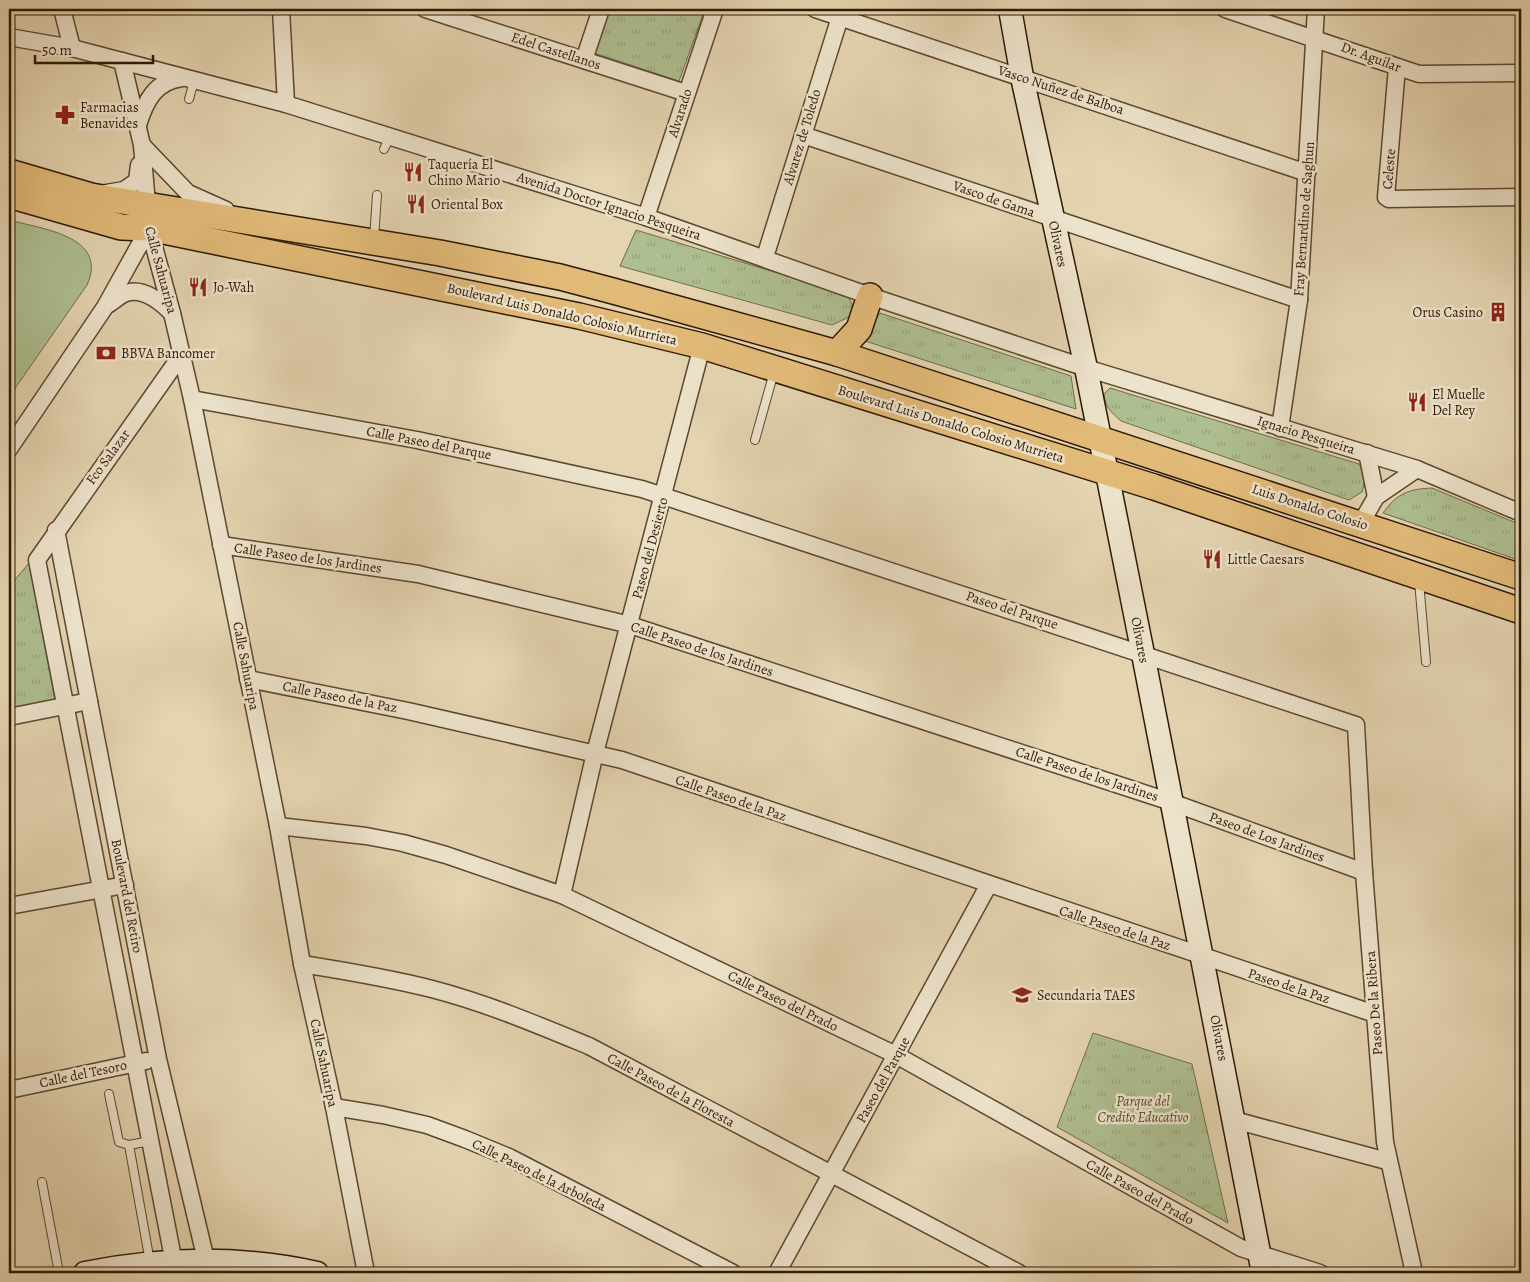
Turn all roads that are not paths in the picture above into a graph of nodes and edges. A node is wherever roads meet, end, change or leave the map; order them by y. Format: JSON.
{"nodes":[{"id":1,"x":62,"y":9,"type":"edge"},
{"id":2,"x":281,"y":9,"type":"edge"},
{"id":3,"x":425,"y":9,"type":"edge"},
{"id":4,"x":601,"y":9,"type":"edge"},
{"id":5,"x":714,"y":9,"type":"edge"},
{"id":6,"x":814,"y":9,"type":"edge"},
{"id":7,"x":1010,"y":9,"type":"edge"},
{"id":8,"x":1225,"y":9,"type":"edge"},
{"id":9,"x":1316,"y":9,"type":"edge"},
{"id":10,"x":469,"y":15,"type":"edge"},
{"id":11,"x":840,"y":18,"type":"junction"},
{"id":12,"x":9,"y":37,"type":"edge"},
{"id":13,"x":1316,"y":38,"type":"junction"},
{"id":14,"x":72,"y":48,"type":"junction"},
{"id":15,"x":584,"y":60,"type":"junction"},
{"id":16,"x":122,"y":61,"type":"junction"},
{"id":17,"x":1397,"y":66,"type":"junction"},
{"id":18,"x":1521,"y":73,"type":"edge"},
{"id":19,"x":1022,"y":77,"type":"junction"},
{"id":20,"x":188,"y":79,"type":"junction"},
{"id":21,"x":686,"y":93,"type":"junction"},
{"id":22,"x":189,"y":99,"type":"dead end"},
{"id":23,"x":286,"y":104,"type":"junction"},
{"id":24,"x":138,"y":126,"type":"junction"},
{"id":25,"x":803,"y":135,"type":"junction"},
{"id":26,"x":142,"y":145,"type":"junction"},
{"id":27,"x":9,"y":172,"type":"edge"},
{"id":28,"x":1307,"y":173,"type":"junction"},
{"id":29,"x":9,"y":195,"type":"edge"},
{"id":30,"x":376,"y":195,"type":"dead end"},
{"id":31,"x":91,"y":196,"type":"junction"},
{"id":32,"x":1521,"y":197,"type":"edge"},
{"id":33,"x":147,"y":217,"type":"junction"},
{"id":34,"x":646,"y":217,"type":"junction"},
{"id":35,"x":1053,"y":220,"type":"junction"},
{"id":36,"x":274,"y":225,"type":"junction"},
{"id":37,"x":374,"y":242,"type":"junction"},
{"id":38,"x":765,"y":257,"type":"junction"},
{"id":39,"x":870,"y":296,"type":"junction"},
{"id":40,"x":1299,"y":300,"type":"junction"},
{"id":41,"x":105,"y":307,"type":"junction"},
{"id":42,"x":172,"y":312,"type":"junction"},
{"id":43,"x":702,"y":346,"type":"junction"},
{"id":44,"x":837,"y":353,"type":"junction"},
{"id":45,"x":182,"y":354,"type":"junction"},
{"id":46,"x":1086,"y":368,"type":"junction"},
{"id":47,"x":775,"y":369,"type":"junction"},
{"id":48,"x":192,"y":399,"type":"junction"},
{"id":49,"x":1280,"y":428,"type":"junction"},
{"id":50,"x":1098,"y":438,"type":"junction"},
{"id":51,"x":755,"y":440,"type":"dead end"},
{"id":52,"x":9,"y":450,"type":"edge"},
{"id":53,"x":1368,"y":453,"type":"junction"},
{"id":54,"x":1173,"y":463,"type":"junction"},
{"id":55,"x":1417,"y":469,"type":"junction"},
{"id":56,"x":1105,"y":472,"type":"junction"},
{"id":57,"x":1154,"y":487,"type":"junction"},
{"id":58,"x":664,"y":496,"type":"junction"},
{"id":59,"x":1376,"y":497,"type":"junction"},
{"id":60,"x":1521,"y":513,"type":"edge"},
{"id":61,"x":1361,"y":523,"type":"junction"},
{"id":62,"x":56,"y":530,"type":"junction"},
{"id":63,"x":221,"y":545,"type":"junction"},
{"id":64,"x":37,"y":561,"type":"joint"},
{"id":65,"x":1419,"y":577,"type":"junction"},
{"id":66,"x":1521,"y":577,"type":"edge"},
{"id":67,"x":1521,"y":611,"type":"edge"},
{"id":68,"x":630,"y":625,"type":"junction"},
{"id":69,"x":1143,"y":654,"type":"junction"},
{"id":70,"x":1426,"y":662,"type":"dead end"},
{"id":71,"x":248,"y":679,"type":"junction"},
{"id":72,"x":89,"y":701,"type":"junction"},
{"id":73,"x":65,"y":707,"type":"junction"},
{"id":74,"x":9,"y":718,"type":"edge"},
{"id":75,"x":1357,"y":729,"type":"joint"},
{"id":76,"x":595,"y":754,"type":"junction"},
{"id":77,"x":1171,"y":802,"type":"junction"},
{"id":78,"x":278,"y":826,"type":"junction"},
{"id":79,"x":1364,"y":872,"type":"junction"},
{"id":80,"x":125,"y":885,"type":"junction"},
{"id":81,"x":988,"y":886,"type":"junction"},
{"id":82,"x":101,"y":890,"type":"junction"},
{"id":83,"x":562,"y":895,"type":"junction"},
{"id":84,"x":9,"y":906,"type":"edge"},
{"id":85,"x":1203,"y":957,"type":"junction"},
{"id":86,"x":302,"y":964,"type":"junction"},
{"id":87,"x":1375,"y":1014,"type":"junction"},
{"id":88,"x":896,"y":1055,"type":"junction"},
{"id":89,"x":158,"y":1059,"type":"junction"},
{"id":90,"x":135,"y":1063,"type":"junction"},
{"id":91,"x":9,"y":1090,"type":"edge"},
{"id":92,"x":109,"y":1094,"type":"dead end"},
{"id":93,"x":334,"y":1107,"type":"junction"},
{"id":94,"x":1234,"y":1120,"type":"junction"},
{"id":95,"x":150,"y":1141,"type":"junction"},
{"id":96,"x":129,"y":1145,"type":"junction"},
{"id":97,"x":1387,"y":1162,"type":"junction"},
{"id":98,"x":831,"y":1175,"type":"junction"},
{"id":99,"x":42,"y":1182,"type":"dead end"},
{"id":100,"x":206,"y":1260,"type":"junction"},
{"id":101,"x":174,"y":1263,"type":"junction"},
{"id":102,"x":150,"y":1264,"type":"junction"},
{"id":103,"x":1261,"y":1264,"type":"edge"},
{"id":104,"x":58,"y":1273,"type":"edge"},
{"id":105,"x":86,"y":1273,"type":"edge"},
{"id":106,"x":317,"y":1273,"type":"edge"},
{"id":107,"x":366,"y":1273,"type":"edge"},
{"id":108,"x":733,"y":1273,"type":"edge"},
{"id":109,"x":777,"y":1273,"type":"edge"},
{"id":110,"x":1018,"y":1273,"type":"edge"},
{"id":111,"x":1320,"y":1273,"type":"edge"},
{"id":112,"x":1414,"y":1273,"type":"edge"}],
"edges":[{"from":1,"to":14,"type":"street"},
{"from":2,"to":23,"type":"street"},
{"from":3,"to":10,"type":"street","name":"Edel Castellanos"},
{"from":4,"to":15,"type":"street"},
{"from":5,"to":21,"type":"street","name":"Alvarado"},
{"from":6,"to":11,"type":"street","name":"Vasco Nuñez de Balboa"},
{"from":7,"to":19,"type":"main road","name":"Olivares"},
{"from":8,"to":13,"type":"street","name":"Dr. Aguilar"},
{"from":9,"to":13,"type":"street","name":"Fray Bernardino de Saghun"},
{"from":10,"to":15,"type":"street","name":"Edel Castellanos"},
{"from":11,"to":19,"type":"street","name":"Vasco Nuñez de Balboa"},
{"from":11,"to":25,"type":"street","name":"Alvarez de Toledo"},
{"from":12,"to":14,"type":"street","name":"Avenida Doctor Ignacio Pesqueira"},
{"from":13,"to":17,"type":"street","name":"Dr. Aguilar"},
{"from":13,"to":28,"type":"street","name":"Fray Bernardino de Saghun"},
{"from":14,"to":16,"type":"street","name":"Avenida Doctor Ignacio Pesqueira"},
{"from":15,"to":21,"type":"street","name":"Edel Castellanos"},
{"from":16,"to":20,"type":"street","name":"Avenida Doctor Ignacio Pesqueira"},
{"from":16,"to":24,"type":"street","name":"Calle Sahuaripa"},
{"from":17,"to":18,"type":"street","name":"Dr. Aguilar"},
{"from":17,"to":32,"type":"street","name":"Celeste"},
{"from":19,"to":28,"type":"street","name":"Vasco Nuñez de Balboa"},
{"from":19,"to":35,"type":"main road","name":"Olivares"},
{"from":20,"to":22,"type":"lane"},
{"from":20,"to":23,"type":"street","name":"Avenida Doctor Ignacio Pesqueira"},
{"from":20,"to":24,"type":"street"},
{"from":21,"to":34,"type":"street","name":"Alvarado"},
{"from":23,"to":34,"type":"street","name":"Avenida Doctor Ignacio Pesqueira"},
{"from":24,"to":26,"type":"street","name":"Calle Sahuaripa"},
{"from":25,"to":35,"type":"street","name":"Vasco de Gama"},
{"from":25,"to":38,"type":"street","name":"Alvarez de Toledo"},
{"from":26,"to":31,"type":"street"},
{"from":26,"to":33,"type":"street","name":"Calle Sahuaripa"},
{"from":26,"to":36,"type":"street"},
{"from":27,"to":31,"type":"main road","name":"Boulevard Luis Donaldo Colosio Murrieta"},
{"from":28,"to":40,"type":"street","name":"Fray Bernardino de Saghun"},
{"from":29,"to":33,"type":"main road","name":"Boulevard Luis Donaldo Colosio Murrieta"},
{"from":30,"to":37,"type":"lane"},
{"from":31,"to":33,"type":"main road","name":"Boulevard Luis Donaldo Colosio Murrieta"},
{"from":33,"to":36,"type":"main road","name":"Boulevard Luis Donaldo Colosio Murrieta"},
{"from":33,"to":41,"type":"street"},
{"from":33,"to":42,"type":"street","name":"Calle Sahuaripa"},
{"from":33,"to":43,"type":"main road","name":"Boulevard Luis Donaldo Colosio Murrieta"},
{"from":34,"to":38,"type":"street","name":"Avenida Doctor Ignacio Pesqueira"},
{"from":35,"to":40,"type":"street","name":"Vasco de Gama"},
{"from":35,"to":46,"type":"main road","name":"Olivares"},
{"from":36,"to":37,"type":"main road","name":"Boulevard Luis Donaldo Colosio Murrieta"},
{"from":37,"to":44,"type":"main road","name":"Boulevard Luis Donaldo Colosio Murrieta"},
{"from":38,"to":39,"type":"street","name":"Avenida Doctor Ignacio Pesqueira"},
{"from":39,"to":44,"type":"main road"},
{"from":39,"to":46,"type":"street","name":"Avenida Doctor Ignacio Pesqueira"},
{"from":40,"to":49,"type":"street","name":"Fray Bernardino de Saghun"},
{"from":41,"to":42,"type":"street"},
{"from":41,"to":52,"type":"street"},
{"from":42,"to":45,"type":"street","name":"Calle Sahuaripa"},
{"from":43,"to":47,"type":"main road","name":"Boulevard Luis Donaldo Colosio Murrieta"},
{"from":43,"to":58,"type":"street","name":"Paseo del Desierto"},
{"from":44,"to":50,"type":"main road","name":"Boulevard Luis Donaldo Colosio Murrieta"},
{"from":45,"to":48,"type":"street","name":"Calle Sahuaripa"},
{"from":45,"to":62,"type":"street","name":"Fco Salazar"},
{"from":46,"to":49,"type":"street","name":"Ignacio Pesqueira"},
{"from":46,"to":50,"type":"main road","name":"Olivares"},
{"from":47,"to":51,"type":"lane"},
{"from":47,"to":56,"type":"main road","name":"Boulevard Luis Donaldo Colosio Murrieta"},
{"from":48,"to":58,"type":"street","name":"Calle Paseo del Parque"},
{"from":48,"to":63,"type":"street","name":"Calle Sahuaripa"},
{"from":49,"to":53,"type":"street","name":"Ignacio Pesqueira"},
{"from":50,"to":54,"type":"main road","name":"Luis Donaldo Colosio"},
{"from":50,"to":56,"type":"main road","name":"Olivares"},
{"from":53,"to":55,"type":"street","name":"Ignacio Pesqueira"},
{"from":53,"to":59,"type":"street"},
{"from":54,"to":57,"type":"main road"},
{"from":54,"to":61,"type":"main road","name":"Luis Donaldo Colosio"},
{"from":55,"to":59,"type":"street"},
{"from":55,"to":60,"type":"street","name":"Ignacio Pesqueira"},
{"from":56,"to":57,"type":"main road"},
{"from":56,"to":69,"type":"main road","name":"Olivares"},
{"from":57,"to":65,"type":"main road"},
{"from":58,"to":68,"type":"street","name":"Paseo del Desierto"},
{"from":58,"to":69,"type":"street","name":"Paseo del Parque"},
{"from":59,"to":61,"type":"street"},
{"from":61,"to":66,"type":"main road","name":"Luis Donaldo Colosio"},
{"from":62,"to":64,"type":"street","name":"Fco Salazar"},
{"from":62,"to":72,"type":"street","name":"Boulevard del Retiro"},
{"from":63,"to":68,"type":"street","name":"Calle Paseo de los Jardines"},
{"from":63,"to":71,"type":"street","name":"Calle Sahuaripa"},
{"from":64,"to":73,"type":"street","name":"Boulevard del Retiro"},
{"from":65,"to":67,"type":"main road"},
{"from":65,"to":70,"type":"lane"},
{"from":68,"to":76,"type":"street","name":"Paseo del Desierto"},
{"from":68,"to":77,"type":"street","name":"Calle Paseo de los Jardines"},
{"from":69,"to":75,"type":"street","name":"Paseo del Parque"},
{"from":69,"to":77,"type":"main road","name":"Olivares"},
{"from":71,"to":76,"type":"street","name":"Calle Paseo de la Paz"},
{"from":71,"to":78,"type":"street","name":"Calle Sahuaripa"},
{"from":72,"to":73,"type":"street"},
{"from":72,"to":80,"type":"street","name":"Boulevard del Retiro"},
{"from":73,"to":74,"type":"street"},
{"from":73,"to":82,"type":"street","name":"Boulevard del Retiro"},
{"from":75,"to":79,"type":"street","name":"Paseo De la Ribera"},
{"from":76,"to":81,"type":"street","name":"Calle Paseo de la Paz"},
{"from":76,"to":83,"type":"street","name":"Paseo del Desierto"},
{"from":77,"to":79,"type":"street","name":"Paseo de Los Jardines"},
{"from":77,"to":85,"type":"main road","name":"Olivares"},
{"from":78,"to":83,"type":"street","name":"Calle Paseo del Prado"},
{"from":78,"to":86,"type":"street","name":"Calle Sahuaripa"},
{"from":79,"to":87,"type":"street","name":"Paseo De la Ribera"},
{"from":80,"to":82,"type":"street"},
{"from":80,"to":89,"type":"street","name":"Boulevard del Retiro"},
{"from":81,"to":85,"type":"street","name":"Calle Paseo de la Paz"},
{"from":81,"to":88,"type":"street","name":"Paseo del Parque"},
{"from":82,"to":84,"type":"street"},
{"from":82,"to":90,"type":"street","name":"Boulevard del Retiro"},
{"from":83,"to":88,"type":"street","name":"Calle Paseo del Prado"},
{"from":85,"to":87,"type":"street","name":"Paseo de la Paz"},
{"from":85,"to":94,"type":"main road","name":"Olivares"},
{"from":86,"to":93,"type":"street","name":"Calle Sahuaripa"},
{"from":86,"to":98,"type":"street","name":"Calle Paseo de la Floresta"},
{"from":87,"to":97,"type":"street","name":"Paseo De la Ribera"},
{"from":88,"to":98,"type":"street","name":"Paseo del Parque"},
{"from":88,"to":103,"type":"street","name":"Calle Paseo del Prado"},
{"from":89,"to":90,"type":"street","name":"Calle del Tesoro"},
{"from":89,"to":100,"type":"street","name":"Boulevard del Retiro"},
{"from":90,"to":91,"type":"street","name":"Calle del Tesoro"},
{"from":90,"to":95,"type":"street","name":"Boulevard del Retiro"},
{"from":92,"to":96,"type":"lane"},
{"from":93,"to":107,"type":"street","name":"Calle Sahuaripa"},
{"from":93,"to":108,"type":"street","name":"Calle Paseo de la Arboleda"},
{"from":94,"to":97,"type":"street"},
{"from":94,"to":103,"type":"main road","name":"Olivares"},
{"from":95,"to":96,"type":"lane"},
{"from":95,"to":101,"type":"street","name":"Boulevard del Retiro"},
{"from":96,"to":102,"type":"lane"},
{"from":97,"to":112,"type":"street","name":"Paseo De la Ribera"},
{"from":98,"to":109,"type":"street","name":"Paseo del Parque"},
{"from":98,"to":110,"type":"street","name":"Calle Paseo de la Floresta"},
{"from":99,"to":104,"type":"lane"},
{"from":100,"to":101,"type":"main road"},
{"from":100,"to":106,"type":"main road"},
{"from":101,"to":102,"type":"main road"},
{"from":102,"to":105,"type":"main road"},
{"from":103,"to":111,"type":"street","name":"Calle Paseo del Prado"}]}
